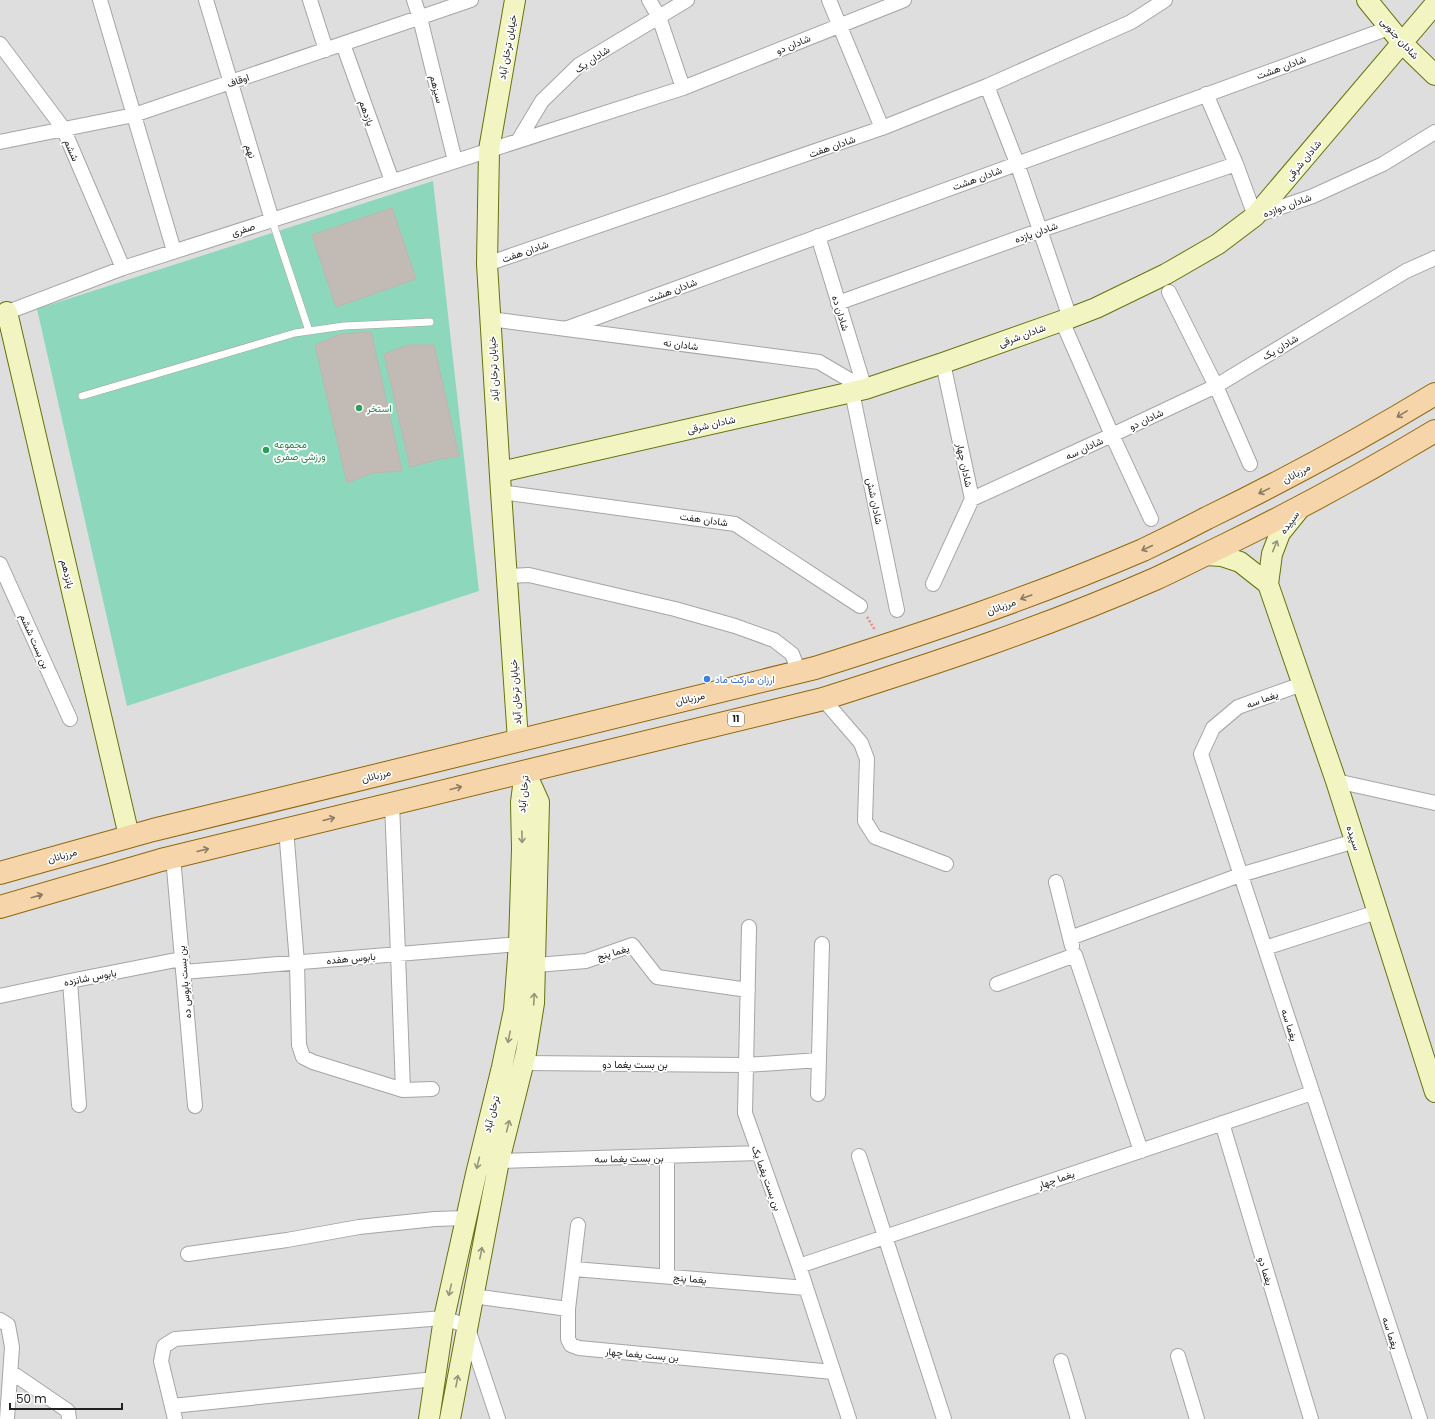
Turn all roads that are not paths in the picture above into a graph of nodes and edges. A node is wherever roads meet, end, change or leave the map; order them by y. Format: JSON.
{"nodes":[{"id":1,"x":100,"y":0,"type":"edge"},
{"id":2,"x":206,"y":0,"type":"edge"},
{"id":3,"x":310,"y":0,"type":"edge"},
{"id":4,"x":414,"y":0,"type":"edge"},
{"id":5,"x":471,"y":0,"type":"edge"},
{"id":6,"x":515,"y":0,"type":"edge"},
{"id":7,"x":649,"y":0,"type":"edge"},
{"id":8,"x":687,"y":0,"type":"edge"},
{"id":9,"x":829,"y":0,"type":"edge"},
{"id":10,"x":904,"y":0,"type":"edge"},
{"id":11,"x":1165,"y":0,"type":"edge"},
{"id":12,"x":1367,"y":0,"type":"edge"},
{"id":13,"x":1435,"y":4,"type":"edge"},
{"id":14,"x":659,"y":17,"type":"junction"},
{"id":15,"x":420,"y":18,"type":"junction"},
{"id":16,"x":839,"y":26,"type":"junction"},
{"id":17,"x":1389,"y":28,"type":"junction"},
{"id":18,"x":1402,"y":43,"type":"junction"},
{"id":19,"x":0,"y":44,"type":"edge"},
{"id":20,"x":343,"y":44,"type":"junction"},
{"id":21,"x":326,"y":50,"type":"junction"},
{"id":22,"x":1435,"y":75,"type":"edge"},
{"id":23,"x":230,"y":82,"type":"junction"},
{"id":24,"x":987,"y":86,"type":"junction"},
{"id":25,"x":683,"y":88,"type":"junction"},
{"id":26,"x":1206,"y":94,"type":"junction"},
{"id":27,"x":134,"y":115,"type":"junction"},
{"id":28,"x":63,"y":128,"type":"junction"},
{"id":29,"x":882,"y":128,"type":"junction"},
{"id":30,"x":1435,"y":132,"type":"edge"},
{"id":31,"x":518,"y":141,"type":"junction"},
{"id":32,"x":0,"y":142,"type":"edge"},
{"id":33,"x":488,"y":150,"type":"junction"},
{"id":34,"x":455,"y":161,"type":"junction"},
{"id":35,"x":1017,"y":163,"type":"junction"},
{"id":36,"x":1236,"y":164,"type":"junction"},
{"id":37,"x":392,"y":181,"type":"junction"},
{"id":38,"x":1256,"y":216,"type":"junction"},
{"id":39,"x":272,"y":220,"type":"junction"},
{"id":40,"x":1041,"y":230,"type":"junction"},
{"id":41,"x":818,"y":236,"type":"junction"},
{"id":42,"x":174,"y":251,"type":"junction"},
{"id":43,"x":1435,"y":258,"type":"edge"},
{"id":44,"x":487,"y":264,"type":"junction"},
{"id":45,"x":123,"y":268,"type":"junction"},
{"id":46,"x":1169,"y":292,"type":"dead end"},
{"id":47,"x":838,"y":303,"type":"junction"},
{"id":48,"x":4,"y":313,"type":"edge"},
{"id":49,"x":490,"y":319,"type":"junction"},
{"id":50,"x":1066,"y":320,"type":"junction"},
{"id":51,"x":430,"y":322,"type":"dead end"},
{"id":52,"x":565,"y":329,"type":"junction"},
{"id":53,"x":309,"y":331,"type":"junction"},
{"id":54,"x":943,"y":364,"type":"junction"},
{"id":55,"x":1216,"y":386,"type":"junction"},
{"id":56,"x":859,"y":390,"type":"junction"},
{"id":57,"x":1435,"y":394,"type":"edge"},
{"id":58,"x":82,"y":396,"type":"dead end"},
{"id":59,"x":1435,"y":431,"type":"edge"},
{"id":60,"x":1112,"y":435,"type":"junction"},
{"id":61,"x":1250,"y":464,"type":"dead end"},
{"id":62,"x":500,"y":472,"type":"junction"},
{"id":63,"x":501,"y":492,"type":"junction"},
{"id":64,"x":972,"y":499,"type":"junction"},
{"id":65,"x":1301,"y":507,"type":"junction"},
{"id":66,"x":1151,"y":519,"type":"dead end"},
{"id":67,"x":1205,"y":555,"type":"junction"},
{"id":68,"x":0,"y":564,"type":"edge"},
{"id":69,"x":507,"y":576,"type":"junction"},
{"id":70,"x":933,"y":584,"type":"dead end"},
{"id":71,"x":1268,"y":584,"type":"junction"},
{"id":72,"x":860,"y":606,"type":"road end"},
{"id":73,"x":898,"y":610,"type":"dead end"},
{"id":74,"x":799,"y":672,"type":"junction"},
{"id":75,"x":1302,"y":684,"type":"junction"},
{"id":76,"x":823,"y":698,"type":"junction"},
{"id":77,"x":70,"y":719,"type":"dead end"},
{"id":78,"x":518,"y":740,"type":"junction"},
{"id":79,"x":525,"y":771,"type":"junction"},
{"id":80,"x":1336,"y":781,"type":"junction"},
{"id":81,"x":392,"y":803,"type":"junction"},
{"id":82,"x":1435,"y":804,"type":"edge"},
{"id":83,"x":286,"y":829,"type":"junction"},
{"id":84,"x":129,"y":836,"type":"junction"},
{"id":85,"x":1355,"y":841,"type":"junction"},
{"id":86,"x":173,"y":857,"type":"junction"},
{"id":87,"x":946,"y":864,"type":"dead end"},
{"id":88,"x":0,"y":873,"type":"edge"},
{"id":89,"x":1240,"y":875,"type":"junction"},
{"id":90,"x":1056,"y":882,"type":"dead end"},
{"id":91,"x":0,"y":907,"type":"edge"},
{"id":92,"x":1377,"y":912,"type":"junction"},
{"id":93,"x":749,"y":927,"type":"dead end"},
{"id":94,"x":1070,"y":938,"type":"junction"},
{"id":95,"x":519,"y":944,"type":"junction"},
{"id":96,"x":822,"y":944,"type":"dead end"},
{"id":97,"x":1265,"y":948,"type":"junction"},
{"id":98,"x":398,"y":954,"type":"junction"},
{"id":99,"x":1075,"y":955,"type":"junction"},
{"id":100,"x":297,"y":963,"type":"junction"},
{"id":101,"x":536,"y":965,"type":"junction"},
{"id":102,"x":182,"y":966,"type":"junction"},
{"id":103,"x":70,"y":981,"type":"junction"},
{"id":104,"x":997,"y":984,"type":"dead end"},
{"id":105,"x":748,"y":990,"type":"junction"},
{"id":106,"x":0,"y":996,"type":"edge"},
{"id":107,"x":819,"y":1060,"type":"junction"},
{"id":108,"x":524,"y":1063,"type":"junction"},
{"id":109,"x":746,"y":1065,"type":"junction"},
{"id":110,"x":432,"y":1089,"type":"dead end"},
{"id":111,"x":403,"y":1090,"type":"junction"},
{"id":112,"x":1435,"y":1092,"type":"edge"},
{"id":113,"x":1312,"y":1093,"type":"junction"},
{"id":114,"x":818,"y":1094,"type":"dead end"},
{"id":115,"x":79,"y":1105,"type":"dead end"},
{"id":116,"x":195,"y":1106,"type":"dead end"},
{"id":117,"x":1222,"y":1123,"type":"junction"},
{"id":118,"x":1141,"y":1151,"type":"junction"},
{"id":119,"x":759,"y":1153,"type":"junction"},
{"id":120,"x":858,"y":1156,"type":"dead end"},
{"id":121,"x":667,"y":1157,"type":"junction"},
{"id":122,"x":499,"y":1161,"type":"junction"},
{"id":123,"x":466,"y":1218,"type":"junction"},
{"id":124,"x":578,"y":1225,"type":"dead end"},
{"id":125,"x":885,"y":1237,"type":"junction"},
{"id":126,"x":188,"y":1254,"type":"dead end"},
{"id":127,"x":799,"y":1266,"type":"junction"},
{"id":128,"x":574,"y":1269,"type":"junction"},
{"id":129,"x":667,"y":1276,"type":"junction"},
{"id":130,"x":806,"y":1288,"type":"junction"},
{"id":131,"x":473,"y":1296,"type":"junction"},
{"id":132,"x":568,"y":1309,"type":"junction"},
{"id":133,"x":444,"y":1318,"type":"junction"},
{"id":134,"x":0,"y":1320,"type":"edge"},
{"id":135,"x":467,"y":1326,"type":"junction"},
{"id":136,"x":1178,"y":1356,"type":"dead end"},
{"id":137,"x":1061,"y":1361,"type":"dead end"},
{"id":138,"x":11,"y":1372,"type":"junction"},
{"id":139,"x":833,"y":1372,"type":"junction"},
{"id":140,"x":436,"y":1379,"type":"junction"},
{"id":141,"x":174,"y":1412,"type":"edge"},
{"id":142,"x":7,"y":1419,"type":"edge"},
{"id":143,"x":69,"y":1419,"type":"edge"},
{"id":144,"x":429,"y":1419,"type":"edge"},
{"id":145,"x":450,"y":1419,"type":"edge"},
{"id":146,"x":498,"y":1419,"type":"edge"},
{"id":147,"x":849,"y":1419,"type":"edge"},
{"id":148,"x":944,"y":1419,"type":"edge"},
{"id":149,"x":1078,"y":1419,"type":"edge"},
{"id":150,"x":1197,"y":1419,"type":"edge"},
{"id":151,"x":1311,"y":1419,"type":"edge"},
{"id":152,"x":1420,"y":1419,"type":"edge"}],
"edges":[{"from":1,"to":27,"type":"street"},
{"from":2,"to":23,"type":"street","name":"نهم"},
{"from":3,"to":21,"type":"street"},
{"from":4,"to":15,"type":"street","name":"سیزهم"},
{"from":5,"to":15,"type":"street","name":"اوقاف"},
{"from":6,"to":33,"type":"street","name":"خیابان ترخان آباد"},
{"from":7,"to":14,"type":"street"},
{"from":8,"to":14,"type":"street","name":"شادان یک"},
{"from":9,"to":16,"type":"street"},
{"from":10,"to":16,"type":"street","name":"شادان دو"},
{"from":11,"to":24,"type":"street","name":"شادان هفت"},
{"from":12,"to":17,"type":"street","name":"شادان جنوبی"},
{"from":13,"to":18,"type":"street","name":"شادان شرقی"},
{"from":14,"to":25,"type":"street"},
{"from":14,"to":31,"type":"street","name":"شادان یک"},
{"from":15,"to":20,"type":"street","name":"اوقاف"},
{"from":15,"to":34,"type":"street","name":"سیزهم"},
{"from":16,"to":25,"type":"street","name":"شادان دو"},
{"from":16,"to":29,"type":"street"},
{"from":17,"to":18,"type":"street","name":"شادان جنوبی"},
{"from":17,"to":26,"type":"street","name":"شادان هشت"},
{"from":18,"to":22,"type":"street","name":"شادان جنوبی"},
{"from":18,"to":38,"type":"street","name":"شادان شرقی"},
{"from":19,"to":28,"type":"street","name":"ششم"},
{"from":20,"to":21,"type":"street","name":"اوقاف"},
{"from":20,"to":37,"type":"street","name":"یازدهم"},
{"from":21,"to":23,"type":"street","name":"اوقاف"},
{"from":23,"to":27,"type":"street","name":"اوقاف"},
{"from":23,"to":39,"type":"street","name":"نهم"},
{"from":24,"to":29,"type":"street","name":"شادان هفت"},
{"from":24,"to":35,"type":"street"},
{"from":25,"to":31,"type":"street","name":"شادان دو"},
{"from":26,"to":35,"type":"street","name":"شادان هشت"},
{"from":26,"to":36,"type":"street","name":"شادان دوازده"},
{"from":27,"to":28,"type":"street","name":"اوقاف"},
{"from":27,"to":42,"type":"street"},
{"from":28,"to":32,"type":"street","name":"اوقاف"},
{"from":28,"to":45,"type":"street","name":"ششم"},
{"from":29,"to":44,"type":"street","name":"شادان هفت"},
{"from":30,"to":38,"type":"street","name":"شادان دوازده"},
{"from":31,"to":33,"type":"street","name":"شادان دو"},
{"from":33,"to":34,"type":"street","name":"صفری"},
{"from":33,"to":44,"type":"street","name":"خیابان ترخان آباد"},
{"from":34,"to":37,"type":"street","name":"صفری"},
{"from":35,"to":40,"type":"street"},
{"from":35,"to":41,"type":"street","name":"شادان هشت"},
{"from":36,"to":38,"type":"street","name":"شادان دوازده"},
{"from":36,"to":40,"type":"street","name":"شادان یازده"},
{"from":37,"to":39,"type":"street","name":"صفری"},
{"from":38,"to":50,"type":"street","name":"شادان شرقی"},
{"from":39,"to":42,"type":"street","name":"صفری"},
{"from":39,"to":53,"type":"lane"},
{"from":40,"to":47,"type":"street","name":"شادان یازده"},
{"from":40,"to":50,"type":"street"},
{"from":41,"to":47,"type":"street","name":"شادان ده"},
{"from":41,"to":52,"type":"street","name":"شادان هشت"},
{"from":42,"to":45,"type":"street","name":"صفری"},
{"from":43,"to":55,"type":"street","name":"شادان یک"},
{"from":44,"to":49,"type":"street","name":"خیابان ترخان آباد"},
{"from":45,"to":48,"type":"street","name":"صفری"},
{"from":46,"to":55,"type":"street"},
{"from":47,"to":56,"type":"street","name":"شادان ده"},
{"from":48,"to":84,"type":"street","name":"پانزدهم"},
{"from":49,"to":52,"type":"street","name":"شادان نه"},
{"from":49,"to":62,"type":"street","name":"خیابان ترخان آباد"},
{"from":50,"to":54,"type":"street","name":"شادان شرقی"},
{"from":50,"to":60,"type":"street"},
{"from":51,"to":53,"type":"lane"},
{"from":52,"to":56,"type":"street","name":"شادان نه"},
{"from":53,"to":58,"type":"lane"},
{"from":54,"to":56,"type":"street","name":"شادان شرقی"},
{"from":54,"to":64,"type":"street","name":"شادان چهار"},
{"from":55,"to":60,"type":"street","name":"شادان دو"},
{"from":55,"to":61,"type":"street"},
{"from":56,"to":62,"type":"street","name":"شادان شرقی"},
{"from":56,"to":73,"type":"street","name":"شادان شش"},
{"from":57,"to":74,"type":"main road","name":"مرزبانان","one_way":true},
{"from":59,"to":65,"type":"main road","number":"11"},
{"from":60,"to":64,"type":"street","name":"شادان سه"},
{"from":60,"to":66,"type":"street","name":"شادان سه"},
{"from":62,"to":63,"type":"street","name":"خیابان ترخان آباد"},
{"from":63,"to":69,"type":"street","name":"خیابان ترخان آباد"},
{"from":63,"to":72,"type":"street","name":"شادان هفت"},
{"from":64,"to":70,"type":"street","name":"شادان چهار"},
{"from":65,"to":67,"type":"main road","number":"11"},
{"from":71,"to":65,"type":"street","name":"سپیده","one_way":true},
{"from":67,"to":71,"type":"street"},
{"from":67,"to":76,"type":"main road","number":"11"},
{"from":68,"to":77,"type":"street","name":"بن بست ششم"},
{"from":69,"to":74,"type":"street"},
{"from":69,"to":78,"type":"street","name":"خیابان ترخان آباد"},
{"from":71,"to":75,"type":"street","name":"سپیده"},
{"from":74,"to":78,"type":"main road","name":"مرزبانان"},
{"from":75,"to":80,"type":"street","name":"سپیده"},
{"from":75,"to":89,"type":"street","name":"یغما سه"},
{"from":76,"to":79,"type":"main road","number":"11"},
{"from":76,"to":87,"type":"street"},
{"from":78,"to":79,"type":"main road"},
{"from":78,"to":84,"type":"main road","name":"مرزبانان"},
{"from":81,"to":79,"type":"main road","number":"11","one_way":true},
{"from":79,"to":95,"type":"street","name":"ترخان آباد","one_way":true},
{"from":79,"to":101,"type":"street","name":"ترخان آباد"},
{"from":80,"to":82,"type":"street"},
{"from":80,"to":85,"type":"street","name":"سپیده"},
{"from":83,"to":81,"type":"main road","number":"11","one_way":true},
{"from":81,"to":98,"type":"street"},
{"from":86,"to":83,"type":"main road","number":"11","one_way":true},
{"from":83,"to":100,"type":"street"},
{"from":84,"to":88,"type":"main road","name":"مرزبانان"},
{"from":85,"to":89,"type":"street"},
{"from":85,"to":92,"type":"street","name":"سپیده"},
{"from":91,"to":86,"type":"main road","number":"11","one_way":true},
{"from":86,"to":102,"type":"street","name":"بن بست بابوس ده"},
{"from":89,"to":94,"type":"street"},
{"from":89,"to":97,"type":"street","name":"یغما سه"},
{"from":90,"to":94,"type":"street"},
{"from":92,"to":97,"type":"street"},
{"from":92,"to":112,"type":"street","name":"سپیده"},
{"from":93,"to":105,"type":"street","name":"بن بست یغما یک"},
{"from":94,"to":99,"type":"street"},
{"from":95,"to":98,"type":"street","name":"بابوس هفده"},
{"from":95,"to":123,"type":"street","name":"ترخان آباد","one_way":true},
{"from":96,"to":107,"type":"street"},
{"from":97,"to":113,"type":"street","name":"یغما سه"},
{"from":98,"to":100,"type":"street","name":"بابوس هفده"},
{"from":98,"to":111,"type":"street"},
{"from":99,"to":104,"type":"street"},
{"from":99,"to":118,"type":"street"},
{"from":100,"to":102,"type":"street","name":"بابوس هفده"},
{"from":100,"to":111,"type":"street"},
{"from":101,"to":105,"type":"street","name":"یغما پنج"},
{"from":108,"to":101,"type":"street","name":"ترخان آباد","one_way":true},
{"from":102,"to":103,"type":"street","name":"بابوس شانزده"},
{"from":102,"to":116,"type":"street","name":"بن بست بابوس ده"},
{"from":103,"to":106,"type":"street","name":"بابوس شانزده"},
{"from":103,"to":115,"type":"street"},
{"from":105,"to":109,"type":"street","name":"بن بست یغما یک"},
{"from":107,"to":109,"type":"street","name":"بن بست یغما دو"},
{"from":107,"to":114,"type":"street"},
{"from":108,"to":109,"type":"street","name":"بن بست یغما دو"},
{"from":122,"to":108,"type":"street","name":"ترخان آباد","one_way":true},
{"from":109,"to":119,"type":"street","name":"بن بست یغما یک"},
{"from":110,"to":111,"type":"street"},
{"from":113,"to":117,"type":"street","name":"یغما چهار"},
{"from":113,"to":152,"type":"street","name":"یغما سه"},
{"from":117,"to":118,"type":"street","name":"یغما چهار"},
{"from":117,"to":151,"type":"street","name":"یغما دو"},
{"from":118,"to":125,"type":"street","name":"یغما چهار"},
{"from":119,"to":121,"type":"street","name":"بن بست یغما سه"},
{"from":119,"to":127,"type":"street","name":"بن بست یغما یک"},
{"from":120,"to":125,"type":"street"},
{"from":121,"to":122,"type":"street","name":"بن بست یغما سه"},
{"from":121,"to":129,"type":"street"},
{"from":131,"to":122,"type":"street","name":"ترخان آباد","one_way":true},
{"from":123,"to":126,"type":"street"},
{"from":123,"to":133,"type":"street","name":"ترخان آباد","one_way":true},
{"from":124,"to":128,"type":"street","name":"بن بست یغما چهار"},
{"from":125,"to":127,"type":"street","name":"یغما چهار"},
{"from":125,"to":148,"type":"street"},
{"from":127,"to":130,"type":"street","name":"بن بست یغما یک"},
{"from":128,"to":129,"type":"street","name":"یغما پنج"},
{"from":128,"to":132,"type":"street","name":"بن بست یغما چهار"},
{"from":129,"to":130,"type":"street","name":"یغما پنج"},
{"from":130,"to":139,"type":"street","name":"بن بست یغما یک"},
{"from":131,"to":132,"type":"street"},
{"from":131,"to":135,"type":"street","name":"ترخان آباد"},
{"from":132,"to":139,"type":"street","name":"بن بست یغما چهار"},
{"from":133,"to":135,"type":"street"},
{"from":133,"to":140,"type":"street","name":"ترخان آباد"},
{"from":133,"to":141,"type":"street"},
{"from":134,"to":138,"type":"street"},
{"from":145,"to":135,"type":"street","name":"ترخان آباد","one_way":true},
{"from":135,"to":146,"type":"street"},
{"from":136,"to":150,"type":"street"},
{"from":137,"to":149,"type":"street"},
{"from":138,"to":142,"type":"street"},
{"from":138,"to":143,"type":"street"},
{"from":139,"to":147,"type":"street","name":"بن بست یغما یک"},
{"from":140,"to":141,"type":"street"},
{"from":140,"to":144,"type":"street","name":"ترخان آباد"}]}
